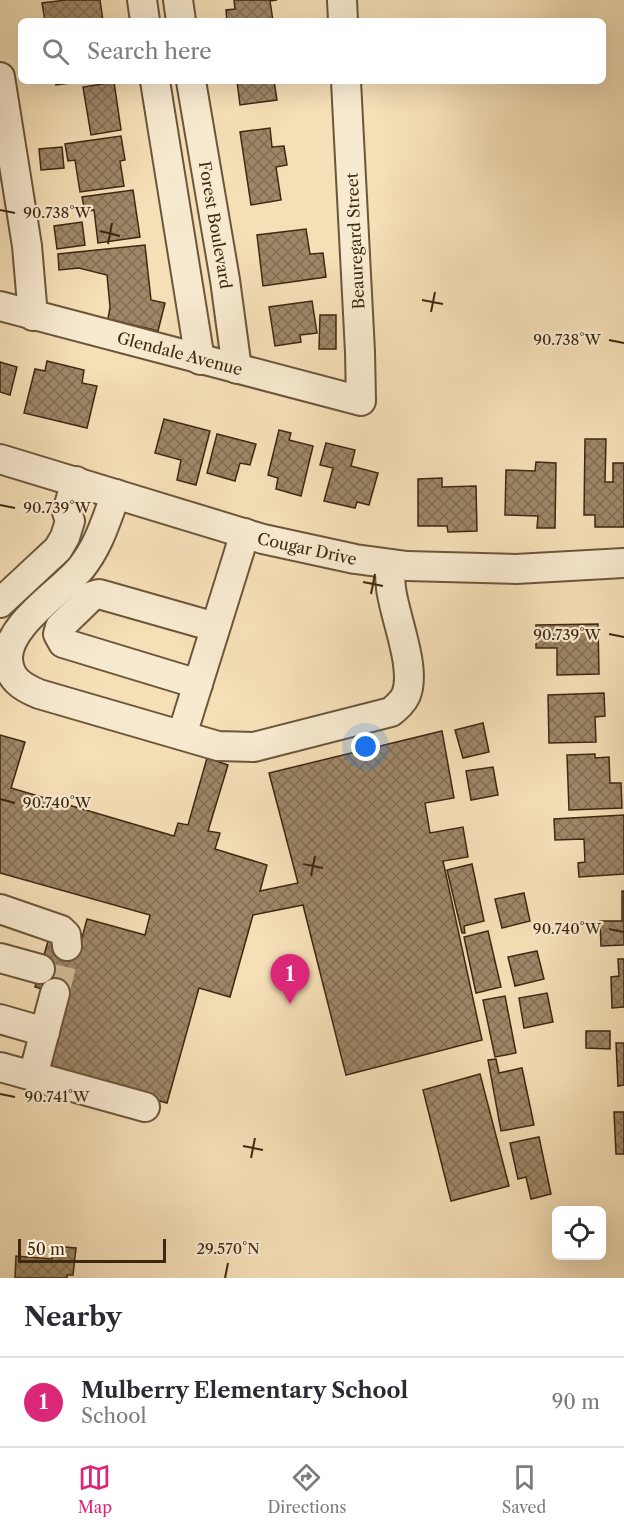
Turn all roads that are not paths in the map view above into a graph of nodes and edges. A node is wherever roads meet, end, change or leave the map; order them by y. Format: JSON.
{"nodes":[{"id":1,"x":142,"y":0,"type":"edge"},
{"id":2,"x":178,"y":0,"type":"edge"},
{"id":3,"x":342,"y":0,"type":"edge"},
{"id":4,"x":145,"y":18,"type":"edge"},
{"id":5,"x":181,"y":18,"type":"edge"},
{"id":6,"x":343,"y":18,"type":"edge"},
{"id":7,"x":0,"y":77,"type":"edge"},
{"id":8,"x":155,"y":84,"type":"edge"},
{"id":9,"x":192,"y":84,"type":"edge"},
{"id":10,"x":346,"y":84,"type":"edge"},
{"id":11,"x":0,"y":306,"type":"edge"},
{"id":12,"x":33,"y":316,"type":"junction"},
{"id":13,"x":200,"y":360,"type":"junction"},
{"id":14,"x":237,"y":369,"type":"junction"},
{"id":15,"x":361,"y":401,"type":"joint"},
{"id":16,"x":0,"y":459,"type":"edge"},
{"id":17,"x":76,"y":481,"type":"junction"},
{"id":18,"x":116,"y":494,"type":"junction"},
{"id":19,"x":67,"y":512,"type":"junction"},
{"id":20,"x":245,"y":533,"type":"junction"},
{"id":21,"x":624,"y":563,"type":"edge"},
{"id":22,"x":390,"y":564,"type":"junction"},
{"id":23,"x":0,"y":582,"type":"edge"},
{"id":24,"x":0,"y":603,"type":"edge"},
{"id":25,"x":215,"y":627,"type":"junction"},
{"id":26,"x":198,"y":684,"type":"junction"},
{"id":27,"x":182,"y":735,"type":"junction"},
{"id":28,"x":0,"y":909,"type":"edge"},
{"id":29,"x":67,"y":946,"type":"dead end"},
{"id":30,"x":0,"y":958,"type":"edge"},
{"id":31,"x":40,"y":969,"type":"dead end"},
{"id":32,"x":55,"y":993,"type":"tunnel mouth"},
{"id":33,"x":0,"y":1019,"type":"edge"},
{"id":34,"x":45,"y":1032,"type":"junction"},
{"id":35,"x":0,"y":1067,"type":"edge"},
{"id":36,"x":33,"y":1076,"type":"junction"},
{"id":37,"x":145,"y":1107,"type":"dead end"}],
"edges":[{"from":1,"to":4,"type":"street"},
{"from":2,"to":5,"type":"street"},
{"from":3,"to":6,"type":"street"},
{"from":7,"to":12,"type":"street"},
{"from":8,"to":13,"type":"street"},
{"from":9,"to":14,"type":"street","name":"Forest Boulevard"},
{"from":10,"to":15,"type":"street","name":"Beauregard Street"},
{"from":11,"to":12,"type":"street","name":"Glendale Avenue"},
{"from":12,"to":13,"type":"street","name":"Glendale Avenue"},
{"from":13,"to":14,"type":"street","name":"Glendale Avenue"},
{"from":14,"to":15,"type":"street","name":"Glendale Avenue"},
{"from":16,"to":17,"type":"street","name":"Cougar Drive"},
{"from":17,"to":18,"type":"street","name":"Cougar Drive"},
{"from":17,"to":19,"type":"street"},
{"from":18,"to":20,"type":"street","name":"Cougar Drive"},
{"from":18,"to":27,"type":"street"},
{"from":19,"to":23,"type":"street"},
{"from":19,"to":24,"type":"street"},
{"from":20,"to":22,"type":"street","name":"Cougar Drive"},
{"from":20,"to":25,"type":"street"},
{"from":21,"to":22,"type":"street","name":"Cougar Drive"},
{"from":22,"to":27,"type":"street"},
{"from":25,"to":26,"type":"street"},
{"from":25,"to":26,"type":"street"},
{"from":26,"to":27,"type":"street"},
{"from":28,"to":29,"type":"street"},
{"from":30,"to":31,"type":"street"},
{"from":32,"to":34,"type":"street"},
{"from":33,"to":34,"type":"street"},
{"from":34,"to":36,"type":"street"},
{"from":35,"to":36,"type":"street"},
{"from":36,"to":37,"type":"street"}]}
